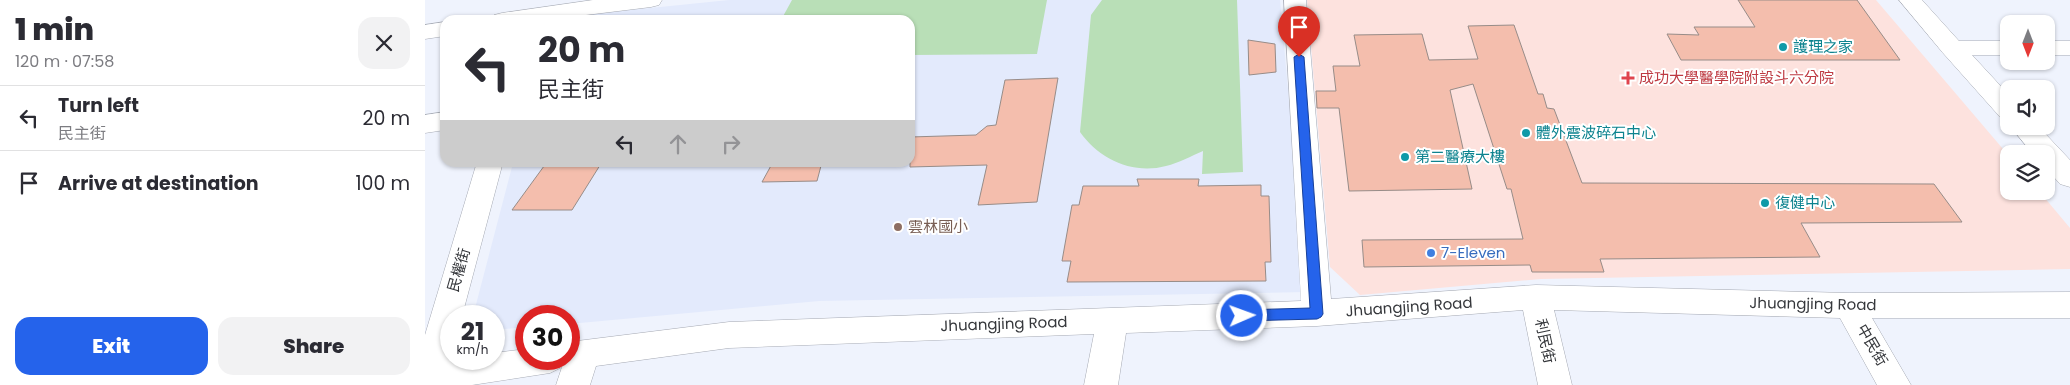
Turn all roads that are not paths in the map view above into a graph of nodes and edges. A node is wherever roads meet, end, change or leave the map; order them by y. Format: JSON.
{"nodes":[{"id":1,"x":651,"y":0,"type":"edge"},
{"id":2,"x":1295,"y":0,"type":"edge"},
{"id":3,"x":1910,"y":0,"type":"edge"},
{"id":4,"x":534,"y":15,"type":"edge"},
{"id":5,"x":440,"y":30,"type":"edge"},
{"id":6,"x":425,"y":32,"type":"edge"},
{"id":7,"x":1951,"y":48,"type":"junction"},
{"id":8,"x":2000,"y":48,"type":"edge"},
{"id":9,"x":2055,"y":48,"type":"edge"},
{"id":10,"x":2070,"y":48,"type":"edge"},
{"id":11,"x":2000,"y":101,"type":"edge"},
{"id":12,"x":440,"y":121,"type":"edge"},
{"id":13,"x":425,"y":124,"type":"edge"},
{"id":14,"x":2031,"y":135,"type":"edge"},
{"id":15,"x":489,"y":167,"type":"edge"},
{"id":16,"x":2070,"y":177,"type":"edge"},
{"id":17,"x":1536,"y":297,"type":"junction"},
{"id":18,"x":2070,"y":305,"type":"edge"},
{"id":19,"x":1849,"y":306,"type":"junction"},
{"id":20,"x":1317,"y":314,"type":"junction"},
{"id":21,"x":1112,"y":320,"type":"junction"},
{"id":22,"x":580,"y":354,"type":"edge"},
{"id":23,"x":515,"y":364,"type":"edge"},
{"id":24,"x":574,"y":370,"type":"edge"},
{"id":25,"x":427,"y":377,"type":"edge"},
{"id":26,"x":573,"y":385,"type":"edge"},
{"id":27,"x":1101,"y":385,"type":"edge"},
{"id":28,"x":1555,"y":385,"type":"edge"},
{"id":29,"x":1894,"y":385,"type":"edge"}],
"edges":[{"from":1,"to":4,"type":"street"},
{"from":2,"to":20,"type":"street"},
{"from":3,"to":7,"type":"street"},
{"from":5,"to":6,"type":"street"},
{"from":7,"to":8,"type":"street"},
{"from":7,"to":11,"type":"street"},
{"from":9,"to":10,"type":"street"},
{"from":12,"to":13,"type":"street"},
{"from":14,"to":16,"type":"street"},
{"from":15,"to":25,"type":"street","name":"民權街"},
{"from":17,"to":19,"type":"street","name":"Jhuangjing Road"},
{"from":17,"to":20,"type":"street","name":"Jhuangjing Road"},
{"from":17,"to":28,"type":"street","name":"利民街"},
{"from":18,"to":19,"type":"street","name":"Jhuangjing Road"},
{"from":19,"to":29,"type":"street","name":"中民街"},
{"from":20,"to":21,"type":"street","name":"Jhuangjing Road"},
{"from":21,"to":22,"type":"street","name":"Jhuangjing Road"},
{"from":21,"to":27,"type":"street"},
{"from":23,"to":25,"type":"street"},
{"from":24,"to":26,"type":"street"}]}
